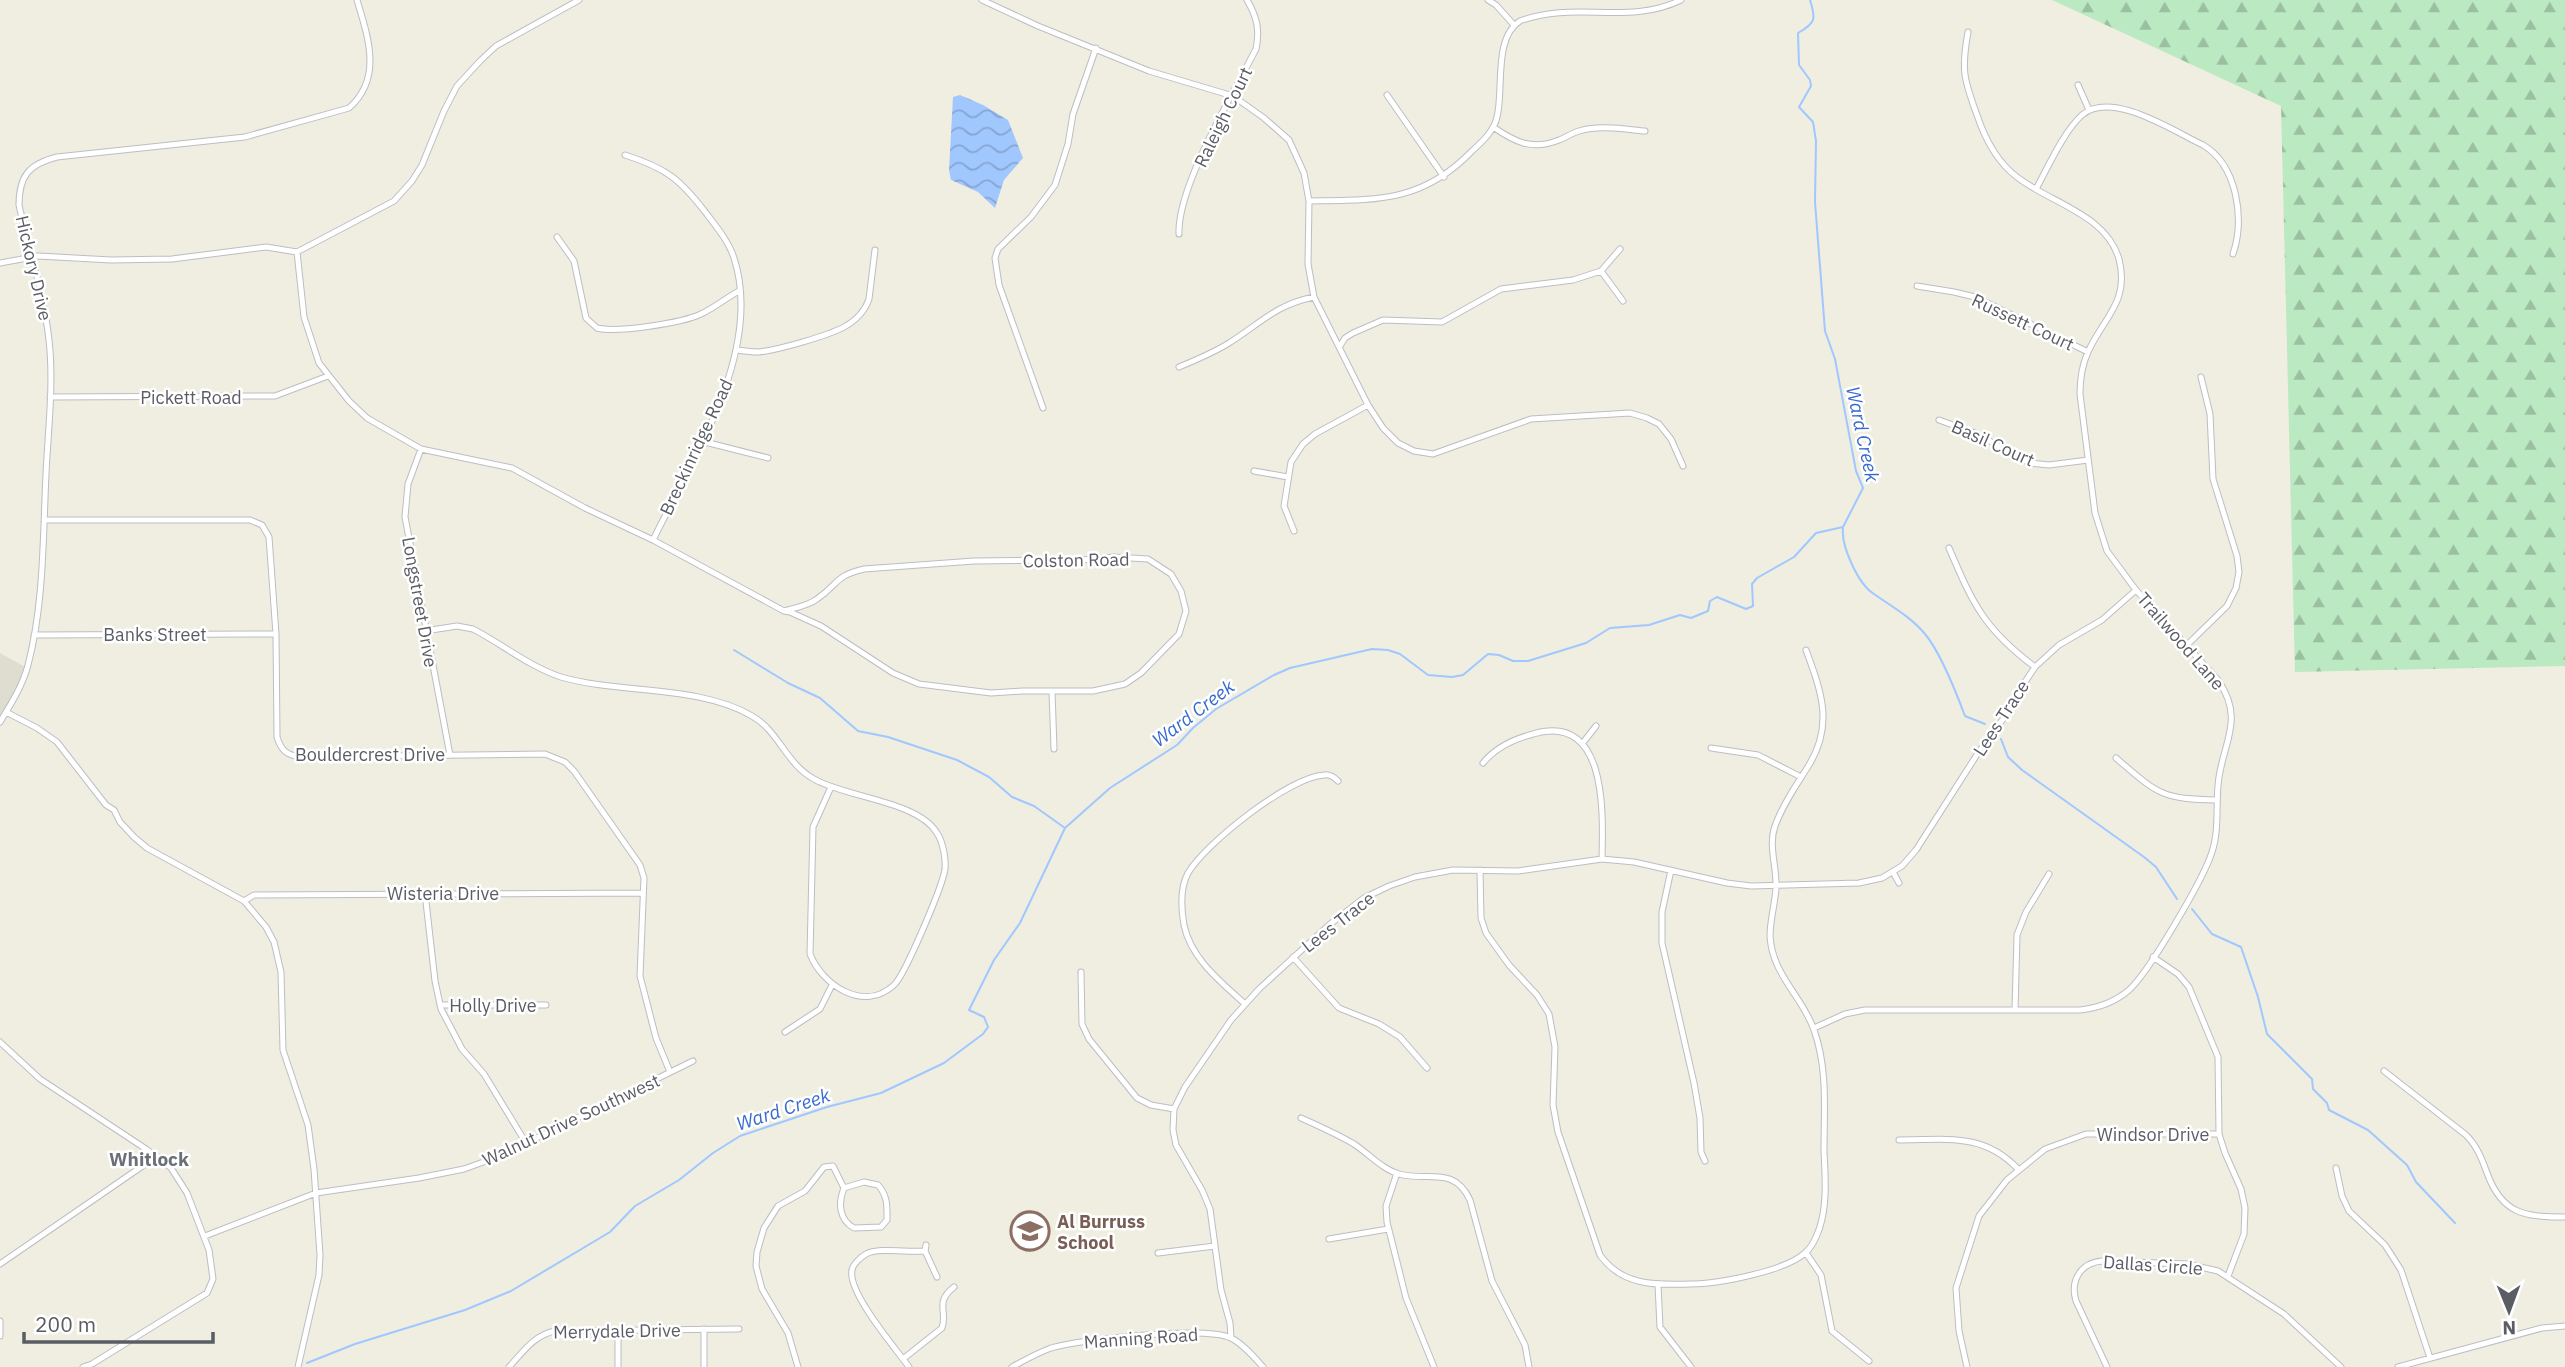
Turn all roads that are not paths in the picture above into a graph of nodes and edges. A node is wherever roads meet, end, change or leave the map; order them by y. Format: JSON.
{"nodes":[{"id":1,"x":357,"y":0,"type":"edge"},
{"id":2,"x":579,"y":0,"type":"edge"},
{"id":3,"x":982,"y":0,"type":"edge"},
{"id":4,"x":1247,"y":0,"type":"edge"},
{"id":5,"x":1488,"y":0,"type":"edge"},
{"id":6,"x":1681,"y":0,"type":"edge"},
{"id":7,"x":1514,"y":25,"type":"junction"},
{"id":8,"x":1968,"y":32,"type":"dead end"},
{"id":9,"x":1096,"y":48,"type":"junction"},
{"id":10,"x":2078,"y":85,"type":"dead end"},
{"id":11,"x":1233,"y":96,"type":"junction"},
{"id":12,"x":1387,"y":96,"type":"dead end"},
{"id":13,"x":2089,"y":110,"type":"junction"},
{"id":14,"x":1493,"y":127,"type":"junction"},
{"id":15,"x":1644,"y":131,"type":"dead end"},
{"id":16,"x":625,"y":155,"type":"dead end"},
{"id":17,"x":1444,"y":177,"type":"junction"},
{"id":18,"x":2036,"y":189,"type":"junction"},
{"id":19,"x":1309,"y":201,"type":"junction"},
{"id":20,"x":1179,"y":234,"type":"dead end"},
{"id":21,"x":557,"y":237,"type":"dead end"},
{"id":22,"x":1620,"y":249,"type":"dead end"},
{"id":23,"x":875,"y":250,"type":"dead end"},
{"id":24,"x":298,"y":252,"type":"junction"},
{"id":25,"x":2233,"y":254,"type":"dead end"},
{"id":26,"x":32,"y":256,"type":"junction"},
{"id":27,"x":0,"y":263,"type":"edge"},
{"id":28,"x":1601,"y":271,"type":"junction"},
{"id":29,"x":1917,"y":286,"type":"dead end"},
{"id":30,"x":739,"y":291,"type":"junction"},
{"id":31,"x":1314,"y":297,"type":"junction"},
{"id":32,"x":1623,"y":301,"type":"dead end"},
{"id":33,"x":1340,"y":346,"type":"junction"},
{"id":34,"x":737,"y":351,"type":"junction"},
{"id":35,"x":2088,"y":352,"type":"junction"},
{"id":36,"x":1179,"y":367,"type":"dead end"},
{"id":37,"x":328,"y":376,"type":"junction"},
{"id":38,"x":2201,"y":377,"type":"dead end"},
{"id":39,"x":50,"y":397,"type":"junction"},
{"id":40,"x":1368,"y":405,"type":"junction"},
{"id":41,"x":1043,"y":408,"type":"dead end"},
{"id":42,"x":1939,"y":419,"type":"dead end"},
{"id":43,"x":701,"y":441,"type":"junction"},
{"id":44,"x":421,"y":449,"type":"junction"},
{"id":45,"x":768,"y":458,"type":"dead end"},
{"id":46,"x":2088,"y":460,"type":"junction"},
{"id":47,"x":1684,"y":466,"type":"dead end"},
{"id":48,"x":1254,"y":471,"type":"dead end"},
{"id":49,"x":1288,"y":477,"type":"junction"},
{"id":50,"x":44,"y":520,"type":"junction"},
{"id":51,"x":1294,"y":531,"type":"dead end"},
{"id":52,"x":653,"y":540,"type":"junction"},
{"id":53,"x":1949,"y":548,"type":"dead end"},
{"id":54,"x":2136,"y":590,"type":"junction"},
{"id":55,"x":784,"y":611,"type":"junction"},
{"id":56,"x":425,"y":631,"type":"junction"},
{"id":57,"x":276,"y":634,"type":"junction"},
{"id":58,"x":34,"y":635,"type":"junction"},
{"id":59,"x":2187,"y":645,"type":"junction"},
{"id":60,"x":1806,"y":650,"type":"dead end"},
{"id":61,"x":2035,"y":667,"type":"junction"},
{"id":62,"x":1052,"y":691,"type":"junction"},
{"id":63,"x":6,"y":712,"type":"junction"},
{"id":64,"x":0,"y":722,"type":"edge"},
{"id":65,"x":1596,"y":726,"type":"dead end"},
{"id":66,"x":1582,"y":744,"type":"junction"},
{"id":67,"x":1711,"y":748,"type":"dead end"},
{"id":68,"x":1054,"y":749,"type":"dead end"},
{"id":69,"x":450,"y":755,"type":"junction"},
{"id":70,"x":2116,"y":758,"type":"dead end"},
{"id":71,"x":1483,"y":763,"type":"dead end"},
{"id":72,"x":1801,"y":777,"type":"junction"},
{"id":73,"x":1338,"y":781,"type":"dead end"},
{"id":74,"x":831,"y":787,"type":"junction"},
{"id":75,"x":2217,"y":800,"type":"junction"},
{"id":76,"x":1602,"y":859,"type":"junction"},
{"id":77,"x":1480,"y":870,"type":"junction"},
{"id":78,"x":1671,"y":870,"type":"junction"},
{"id":79,"x":1893,"y":872,"type":"junction"},
{"id":80,"x":2049,"y":874,"type":"dead end"},
{"id":81,"x":1899,"y":883,"type":"dead end"},
{"id":82,"x":1776,"y":886,"type":"junction"},
{"id":83,"x":425,"y":893,"type":"junction"},
{"id":84,"x":643,"y":893,"type":"junction"},
{"id":85,"x":244,"y":901,"type":"junction"},
{"id":86,"x":1293,"y":957,"type":"junction"},
{"id":87,"x":2153,"y":957,"type":"junction"},
{"id":88,"x":1081,"y":972,"type":"dead end"},
{"id":89,"x":832,"y":985,"type":"junction"},
{"id":90,"x":1245,"y":1004,"type":"junction"},
{"id":91,"x":440,"y":1005,"type":"junction"},
{"id":92,"x":546,"y":1005,"type":"dead end"},
{"id":93,"x":2015,"y":1010,"type":"junction"},
{"id":94,"x":1814,"y":1028,"type":"junction"},
{"id":95,"x":785,"y":1032,"type":"dead end"},
{"id":96,"x":0,"y":1042,"type":"edge"},
{"id":97,"x":693,"y":1061,"type":"dead end"},
{"id":98,"x":1427,"y":1068,"type":"dead end"},
{"id":99,"x":2384,"y":1071,"type":"dead end"},
{"id":100,"x":670,"y":1072,"type":"junction"},
{"id":101,"x":1174,"y":1109,"type":"junction"},
{"id":102,"x":1301,"y":1118,"type":"dead end"},
{"id":103,"x":2219,"y":1134,"type":"junction"},
{"id":104,"x":1899,"y":1140,"type":"dead end"},
{"id":105,"x":526,"y":1143,"type":"junction"},
{"id":106,"x":157,"y":1156,"type":"junction"},
{"id":107,"x":1705,"y":1161,"type":"dead end"},
{"id":108,"x":2336,"y":1168,"type":"dead end"},
{"id":109,"x":2018,"y":1169,"type":"junction"},
{"id":110,"x":1397,"y":1173,"type":"junction"},
{"id":111,"x":844,"y":1188,"type":"junction"},
{"id":112,"x":316,"y":1193,"type":"junction"},
{"id":113,"x":2565,"y":1217,"type":"edge"},
{"id":114,"x":1388,"y":1229,"type":"junction"},
{"id":115,"x":205,"y":1236,"type":"junction"},
{"id":116,"x":1329,"y":1238,"type":"dead end"},
{"id":117,"x":1215,"y":1246,"type":"junction"},
{"id":118,"x":1158,"y":1253,"type":"dead end"},
{"id":119,"x":1806,"y":1253,"type":"junction"},
{"id":120,"x":0,"y":1264,"type":"edge"},
{"id":121,"x":2228,"y":1276,"type":"junction"},
{"id":122,"x":937,"y":1277,"type":"dead end"},
{"id":123,"x":1658,"y":1285,"type":"junction"},
{"id":124,"x":954,"y":1287,"type":"dead end"},
{"id":125,"x":0,"y":1321,"type":"edge"},
{"id":126,"x":2565,"y":1324,"type":"edge"},
{"id":127,"x":704,"y":1329,"type":"junction"},
{"id":128,"x":739,"y":1329,"type":"dead end"},
{"id":129,"x":618,"y":1330,"type":"junction"},
{"id":130,"x":0,"y":1336,"type":"edge"},
{"id":131,"x":1231,"y":1338,"type":"junction"},
{"id":132,"x":2430,"y":1358,"type":"junction"},
{"id":133,"x":903,"y":1359,"type":"junction"},
{"id":134,"x":1026,"y":1359,"type":"junction"},
{"id":135,"x":1870,"y":1361,"type":"dead end"},
{"id":136,"x":83,"y":1367,"type":"edge"},
{"id":137,"x":298,"y":1367,"type":"edge"},
{"id":138,"x":509,"y":1367,"type":"edge"},
{"id":139,"x":618,"y":1367,"type":"edge"},
{"id":140,"x":704,"y":1367,"type":"edge"},
{"id":141,"x":798,"y":1367,"type":"edge"},
{"id":142,"x":909,"y":1367,"type":"edge"},
{"id":143,"x":1012,"y":1367,"type":"edge"},
{"id":144,"x":1027,"y":1367,"type":"edge"},
{"id":145,"x":1263,"y":1367,"type":"edge"},
{"id":146,"x":1434,"y":1367,"type":"edge"},
{"id":147,"x":1529,"y":1367,"type":"edge"},
{"id":148,"x":1691,"y":1367,"type":"edge"},
{"id":149,"x":1967,"y":1367,"type":"edge"},
{"id":150,"x":2107,"y":1367,"type":"edge"},
{"id":151,"x":2341,"y":1367,"type":"edge"},
{"id":152,"x":2398,"y":1367,"type":"edge"}],
"edges":[{"from":1,"to":26,"type":"street","name":"Hickory Drive"},
{"from":2,"to":24,"type":"street"},
{"from":3,"to":9,"type":"street"},
{"from":4,"to":11,"type":"street","name":"Raleigh Court"},
{"from":5,"to":7,"type":"street"},
{"from":6,"to":7,"type":"street"},
{"from":7,"to":14,"type":"street"},
{"from":8,"to":18,"type":"street","name":"Trailwood Lane"},
{"from":9,"to":11,"type":"street"},
{"from":9,"to":41,"type":"street"},
{"from":10,"to":13,"type":"street"},
{"from":11,"to":19,"type":"street"},
{"from":11,"to":20,"type":"street","name":"Raleigh Court"},
{"from":12,"to":17,"type":"street"},
{"from":13,"to":18,"type":"street"},
{"from":13,"to":25,"type":"street"},
{"from":14,"to":15,"type":"street"},
{"from":14,"to":17,"type":"street"},
{"from":16,"to":30,"type":"street","name":"Breckinridge Road"},
{"from":17,"to":19,"type":"street"},
{"from":18,"to":35,"type":"street","name":"Trailwood Lane"},
{"from":19,"to":31,"type":"street"},
{"from":21,"to":30,"type":"street"},
{"from":22,"to":28,"type":"street"},
{"from":23,"to":34,"type":"street"},
{"from":24,"to":26,"type":"street"},
{"from":24,"to":37,"type":"street","name":"Colston Road"},
{"from":26,"to":27,"type":"street"},
{"from":26,"to":39,"type":"street","name":"Hickory Drive"},
{"from":28,"to":32,"type":"street"},
{"from":28,"to":33,"type":"street"},
{"from":29,"to":35,"type":"street","name":"Russett Court"},
{"from":30,"to":34,"type":"street","name":"Breckinridge Road"},
{"from":31,"to":33,"type":"street"},
{"from":31,"to":36,"type":"street"},
{"from":33,"to":40,"type":"street"},
{"from":34,"to":43,"type":"street","name":"Breckinridge Road"},
{"from":35,"to":46,"type":"street","name":"Trailwood Lane"},
{"from":37,"to":39,"type":"street","name":"Pickett Road"},
{"from":37,"to":44,"type":"street","name":"Colston Road"},
{"from":38,"to":59,"type":"street"},
{"from":39,"to":50,"type":"street","name":"Hickory Drive"},
{"from":40,"to":47,"type":"street"},
{"from":40,"to":49,"type":"street"},
{"from":42,"to":46,"type":"street","name":"Basil Court"},
{"from":43,"to":45,"type":"street"},
{"from":43,"to":52,"type":"street","name":"Breckinridge Road"},
{"from":44,"to":52,"type":"street","name":"Colston Road"},
{"from":44,"to":56,"type":"street","name":"Longstreet Drive"},
{"from":46,"to":54,"type":"street","name":"Trailwood Lane"},
{"from":48,"to":49,"type":"street"},
{"from":49,"to":51,"type":"street"},
{"from":50,"to":57,"type":"street","name":"Bouldercrest Drive"},
{"from":50,"to":58,"type":"street","name":"Hickory Drive"},
{"from":52,"to":55,"type":"street","name":"Colston Road"},
{"from":53,"to":61,"type":"street"},
{"from":54,"to":59,"type":"street","name":"Trailwood Lane"},
{"from":54,"to":61,"type":"street","name":"Lees Trace"},
{"from":55,"to":62,"type":"street","name":"Colston Road"},
{"from":55,"to":62,"type":"street","name":"Colston Road"},
{"from":56,"to":69,"type":"street","name":"Longstreet Drive"},
{"from":56,"to":74,"type":"street"},
{"from":57,"to":58,"type":"street","name":"Banks Street"},
{"from":57,"to":69,"type":"street","name":"Bouldercrest Drive"},
{"from":58,"to":63,"type":"street","name":"Hickory Drive"},
{"from":59,"to":75,"type":"street","name":"Trailwood Lane"},
{"from":60,"to":72,"type":"street"},
{"from":61,"to":79,"type":"street","name":"Lees Trace"},
{"from":62,"to":68,"type":"street"},
{"from":63,"to":64,"type":"street","name":"Hickory Drive"},
{"from":63,"to":85,"type":"street"},
{"from":65,"to":66,"type":"street"},
{"from":66,"to":71,"type":"street"},
{"from":66,"to":76,"type":"street"},
{"from":67,"to":72,"type":"street"},
{"from":69,"to":84,"type":"street","name":"Bouldercrest Drive"},
{"from":70,"to":75,"type":"street"},
{"from":72,"to":82,"type":"street"},
{"from":73,"to":90,"type":"street"},
{"from":74,"to":89,"type":"street"},
{"from":74,"to":89,"type":"street"},
{"from":75,"to":87,"type":"street","name":"Trailwood Lane"},
{"from":76,"to":77,"type":"street","name":"Lees Trace"},
{"from":76,"to":78,"type":"street","name":"Lees Trace"},
{"from":77,"to":86,"type":"street","name":"Lees Trace"},
{"from":77,"to":123,"type":"street"},
{"from":78,"to":82,"type":"street","name":"Lees Trace"},
{"from":78,"to":107,"type":"street"},
{"from":79,"to":81,"type":"street"},
{"from":79,"to":82,"type":"street","name":"Lees Trace"},
{"from":80,"to":93,"type":"street"},
{"from":82,"to":94,"type":"street"},
{"from":83,"to":84,"type":"street","name":"Wisteria Drive"},
{"from":83,"to":85,"type":"street","name":"Wisteria Drive"},
{"from":83,"to":91,"type":"street"},
{"from":84,"to":100,"type":"street","name":"Bouldercrest Drive"},
{"from":85,"to":112,"type":"street"},
{"from":86,"to":90,"type":"street","name":"Lees Trace"},
{"from":86,"to":98,"type":"street"},
{"from":87,"to":93,"type":"street","name":"Trailwood Lane"},
{"from":87,"to":103,"type":"street"},
{"from":88,"to":101,"type":"street"},
{"from":89,"to":95,"type":"street"},
{"from":90,"to":101,"type":"street","name":"Lees Trace"},
{"from":91,"to":92,"type":"street","name":"Holly Drive"},
{"from":91,"to":105,"type":"street"},
{"from":93,"to":94,"type":"street","name":"Trailwood Lane"},
{"from":94,"to":119,"type":"street"},
{"from":96,"to":106,"type":"street"},
{"from":97,"to":100,"type":"street","name":"Walnut Drive Southwest"},
{"from":99,"to":113,"type":"street"},
{"from":100,"to":105,"type":"street","name":"Walnut Drive Southwest"},
{"from":101,"to":117,"type":"street"},
{"from":102,"to":110,"type":"street"},
{"from":103,"to":109,"type":"street","name":"Windsor Drive"},
{"from":103,"to":121,"type":"street"},
{"from":104,"to":109,"type":"street"},
{"from":105,"to":112,"type":"street","name":"Walnut Drive Southwest"},
{"from":106,"to":115,"type":"street"},
{"from":106,"to":120,"type":"street"},
{"from":108,"to":132,"type":"street"},
{"from":109,"to":149,"type":"street","name":"Windsor Drive"},
{"from":110,"to":114,"type":"street"},
{"from":110,"to":147,"type":"street"},
{"from":111,"to":111,"type":"street"},
{"from":111,"to":141,"type":"street"},
{"from":112,"to":115,"type":"street","name":"Walnut Drive Southwest"},
{"from":112,"to":137,"type":"street"},
{"from":114,"to":116,"type":"street"},
{"from":114,"to":146,"type":"street"},
{"from":115,"to":136,"type":"street"},
{"from":117,"to":118,"type":"street"},
{"from":117,"to":131,"type":"street"},
{"from":119,"to":123,"type":"street"},
{"from":119,"to":135,"type":"street"},
{"from":121,"to":150,"type":"street","name":"Dallas Circle"},
{"from":121,"to":151,"type":"street","name":"Dallas Circle"},
{"from":122,"to":133,"type":"street"},
{"from":123,"to":148,"type":"street"},
{"from":124,"to":133,"type":"street"},
{"from":125,"to":130,"type":"street"},
{"from":126,"to":132,"type":"street"},
{"from":127,"to":128,"type":"street","name":"Merrydale Drive"},
{"from":127,"to":129,"type":"street","name":"Merrydale Drive"},
{"from":127,"to":140,"type":"street"},
{"from":129,"to":138,"type":"street","name":"Merrydale Drive"},
{"from":129,"to":139,"type":"street"},
{"from":131,"to":134,"type":"street","name":"Manning Road"},
{"from":131,"to":145,"type":"street"},
{"from":132,"to":152,"type":"street"},
{"from":133,"to":142,"type":"street"},
{"from":134,"to":143,"type":"street","name":"Manning Road"},
{"from":134,"to":144,"type":"street"}]}
